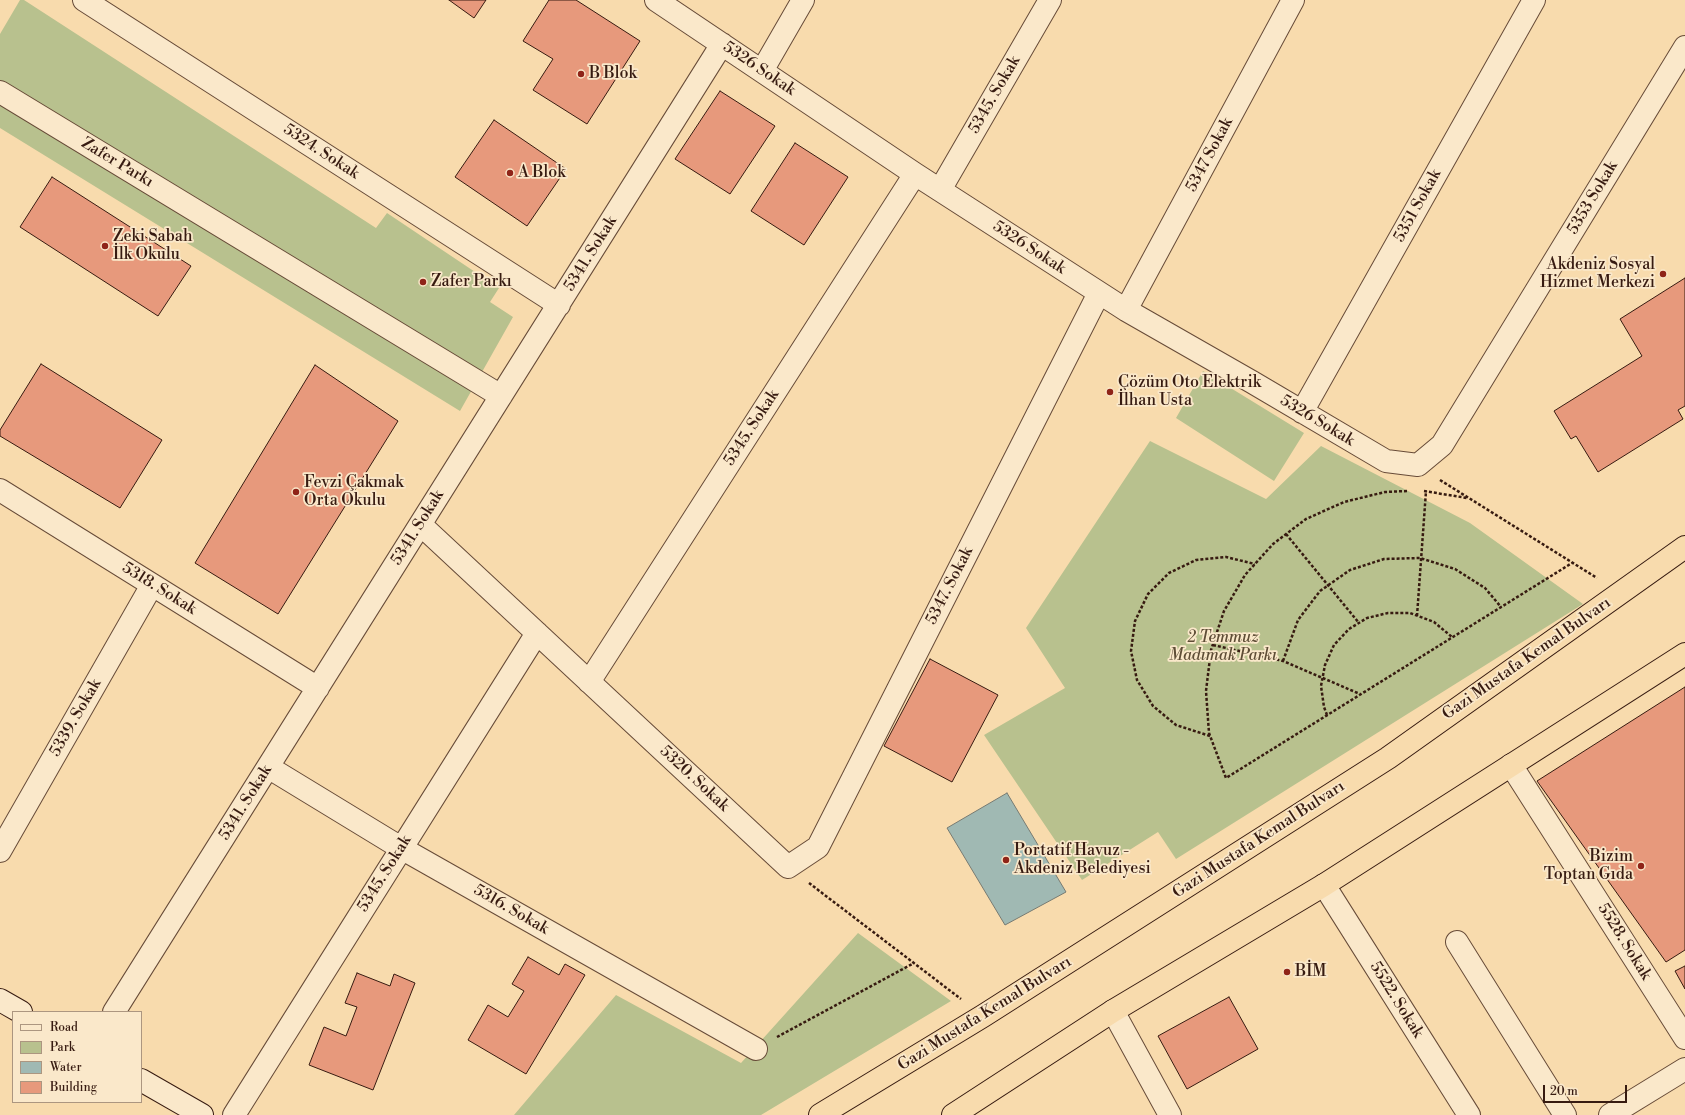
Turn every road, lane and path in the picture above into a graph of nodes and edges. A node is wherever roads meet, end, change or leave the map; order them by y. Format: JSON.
{"nodes":[{"id":1,"x":84,"y":0,"type":"edge"},
{"id":2,"x":656,"y":0,"type":"edge"},
{"id":3,"x":802,"y":0,"type":"edge"},
{"id":4,"x":1050,"y":0,"type":"edge"},
{"id":5,"x":1293,"y":0,"type":"edge"},
{"id":6,"x":1534,"y":0,"type":"edge"},
{"id":7,"x":722,"y":44,"type":"junction"},
{"id":8,"x":1685,"y":48,"type":"edge"},
{"id":9,"x":762,"y":71,"type":"junction"},
{"id":10,"x":0,"y":92,"type":"edge"},
{"id":11,"x":915,"y":174,"type":"junction"},
{"id":12,"x":940,"y":190,"type":"junction"},
{"id":13,"x":1098,"y":293,"type":"junction"},
{"id":14,"x":558,"y":305,"type":"junction"},
{"id":15,"x":1126,"y":310,"type":"junction"},
{"id":16,"x":501,"y":396,"type":"junction"},
{"id":17,"x":1302,"y":412,"type":"junction"},
{"id":18,"x":1418,"y":466,"type":"junction"},
{"id":19,"x":0,"y":490,"type":"edge"},
{"id":20,"x":1412,"y":491,"type":"dead end"},
{"id":21,"x":1419,"y":491,"type":"dead end"},
{"id":22,"x":1426,"y":491,"type":"junction"},
{"id":23,"x":1467,"y":498,"type":"junction"},
{"id":24,"x":421,"y":524,"type":"junction"},
{"id":25,"x":1286,"y":534,"type":"junction"},
{"id":26,"x":1685,"y":547,"type":"edge"},
{"id":27,"x":1420,"y":558,"type":"junction"},
{"id":28,"x":1572,"y":563,"type":"junction"},
{"id":29,"x":1255,"y":564,"type":"junction"},
{"id":30,"x":152,"y":585,"type":"junction"},
{"id":31,"x":1328,"y":586,"type":"junction"},
{"id":32,"x":1621,"y":593,"type":"junction"},
{"id":33,"x":1501,"y":607,"type":"junction"},
{"id":34,"x":1417,"y":616,"type":"junction"},
{"id":35,"x":1359,"y":623,"type":"junction"},
{"id":36,"x":537,"y":633,"type":"junction"},
{"id":37,"x":1452,"y":637,"type":"junction"},
{"id":38,"x":1212,"y":645,"type":"junction"},
{"id":39,"x":1685,"y":654,"type":"edge"},
{"id":40,"x":1283,"y":661,"type":"junction"},
{"id":41,"x":1323,"y":678,"type":"junction"},
{"id":42,"x":589,"y":682,"type":"junction"},
{"id":43,"x":318,"y":688,"type":"junction"},
{"id":44,"x":1360,"y":694,"type":"junction"},
{"id":45,"x":1327,"y":715,"type":"junction"},
{"id":46,"x":1211,"y":736,"type":"junction"},
{"id":47,"x":1511,"y":765,"type":"junction"},
{"id":48,"x":268,"y":767,"type":"junction"},
{"id":49,"x":401,"y":848,"type":"junction"},
{"id":50,"x":0,"y":851,"type":"edge"},
{"id":51,"x":788,"y":867,"type":"junction"},
{"id":52,"x":1324,"y":885,"type":"junction"},
{"id":53,"x":1457,"y":942,"type":"dead end"},
{"id":54,"x":914,"y":963,"type":"junction"},
{"id":55,"x":0,"y":1000,"type":"edge"},
{"id":56,"x":19,"y":1011,"type":"edge"},
{"id":57,"x":115,"y":1011,"type":"edge"},
{"id":58,"x":1113,"y":1012,"type":"junction"},
{"id":59,"x":983,"y":1016,"type":"junction"},
{"id":60,"x":1685,"y":1038,"type":"edge"},
{"id":61,"x":756,"y":1049,"type":"joint"},
{"id":62,"x":1685,"y":1069,"type":"edge"},
{"id":63,"x":142,"y":1081,"type":"edge"},
{"id":64,"x":1618,"y":1114,"type":"edge"},
{"id":65,"x":202,"y":1115,"type":"edge"},
{"id":66,"x":234,"y":1115,"type":"edge"},
{"id":67,"x":820,"y":1115,"type":"edge"},
{"id":68,"x":953,"y":1115,"type":"edge"},
{"id":69,"x":1170,"y":1115,"type":"edge"},
{"id":70,"x":1468,"y":1115,"type":"edge"},
{"id":71,"x":1565,"y":1115,"type":"edge"}],
"edges":[{"from":1,"to":14,"type":"street","name":"5324. Sokak"},
{"from":2,"to":7,"type":"street","name":"5326 Sokak"},
{"from":3,"to":9,"type":"street"},
{"from":4,"to":12,"type":"street","name":"5345. Sokak"},
{"from":5,"to":15,"type":"street","name":"5347 Sokak"},
{"from":6,"to":17,"type":"street","name":"5351 Sokak"},
{"from":7,"to":9,"type":"street","name":"5326 Sokak"},
{"from":7,"to":14,"type":"street","name":"5341. Sokak"},
{"from":8,"to":18,"type":"street","name":"5353 Sokak"},
{"from":9,"to":11,"type":"street","name":"5326 Sokak"},
{"from":10,"to":16,"type":"street","name":"Zafer Parkı"},
{"from":11,"to":12,"type":"street","name":"5326 Sokak"},
{"from":11,"to":42,"type":"street","name":"5345. Sokak"},
{"from":12,"to":13,"type":"street","name":"5326 Sokak"},
{"from":13,"to":15,"type":"street","name":"5326 Sokak"},
{"from":13,"to":51,"type":"street","name":"5347. Sokak"},
{"from":14,"to":16,"type":"street","name":"5341. Sokak"},
{"from":15,"to":17,"type":"street","name":"5326 Sokak"},
{"from":16,"to":24,"type":"street","name":"5341. Sokak"},
{"from":17,"to":18,"type":"street","name":"5326 Sokak"},
{"from":18,"to":23,"type":"path"},
{"from":19,"to":30,"type":"street","name":"5318. Sokak"},
{"from":20,"to":25,"type":"path"},
{"from":21,"to":22,"type":"path"},
{"from":22,"to":23,"type":"path"},
{"from":22,"to":27,"type":"path"},
{"from":23,"to":28,"type":"path"},
{"from":24,"to":36,"type":"street","name":"5320. Sokak"},
{"from":24,"to":43,"type":"street","name":"5341. Sokak"},
{"from":25,"to":29,"type":"path"},
{"from":25,"to":31,"type":"path"},
{"from":26,"to":32,"type":"highway","name":"Gazi Mustafa Kemal Bulvarı"},
{"from":27,"to":31,"type":"path"},
{"from":27,"to":33,"type":"path"},
{"from":27,"to":34,"type":"path"},
{"from":28,"to":32,"type":"path"},
{"from":28,"to":33,"type":"path"},
{"from":29,"to":38,"type":"path"},
{"from":29,"to":46,"type":"path"},
{"from":30,"to":43,"type":"street","name":"5318. Sokak"},
{"from":30,"to":50,"type":"street","name":"5339. Sokak"},
{"from":31,"to":35,"type":"path"},
{"from":31,"to":40,"type":"path"},
{"from":32,"to":59,"type":"highway","name":"Gazi Mustafa Kemal Bulvarı"},
{"from":33,"to":37,"type":"path"},
{"from":34,"to":35,"type":"path"},
{"from":34,"to":37,"type":"path"},
{"from":35,"to":41,"type":"path"},
{"from":36,"to":42,"type":"street","name":"5320. Sokak"},
{"from":36,"to":49,"type":"street","name":"5345. Sokak"},
{"from":37,"to":44,"type":"path"},
{"from":38,"to":40,"type":"path"},
{"from":38,"to":46,"type":"path"},
{"from":39,"to":47,"type":"highway"},
{"from":40,"to":41,"type":"path"},
{"from":41,"to":44,"type":"path"},
{"from":41,"to":45,"type":"path"},
{"from":42,"to":51,"type":"street","name":"5320. Sokak"},
{"from":43,"to":48,"type":"street","name":"5341. Sokak"},
{"from":44,"to":45,"type":"path"},
{"from":45,"to":46,"type":"path"},
{"from":47,"to":52,"type":"highway"},
{"from":47,"to":60,"type":"street","name":"5528. Sokak"},
{"from":48,"to":49,"type":"street","name":"5316. Sokak"},
{"from":48,"to":57,"type":"street","name":"5341. Sokak"},
{"from":49,"to":61,"type":"street","name":"5316. Sokak"},
{"from":49,"to":66,"type":"street","name":"5345. Sokak"},
{"from":51,"to":54,"type":"path"},
{"from":52,"to":58,"type":"highway"},
{"from":52,"to":70,"type":"street","name":"5522. Sokak"},
{"from":53,"to":71,"type":"street"},
{"from":54,"to":59,"type":"path"},
{"from":54,"to":61,"type":"path"},
{"from":55,"to":56,"type":"street"},
{"from":58,"to":68,"type":"highway"},
{"from":58,"to":69,"type":"street"},
{"from":59,"to":67,"type":"highway","name":"Gazi Mustafa Kemal Bulvarı"},
{"from":62,"to":64,"type":"street"},
{"from":63,"to":65,"type":"street"}]}
